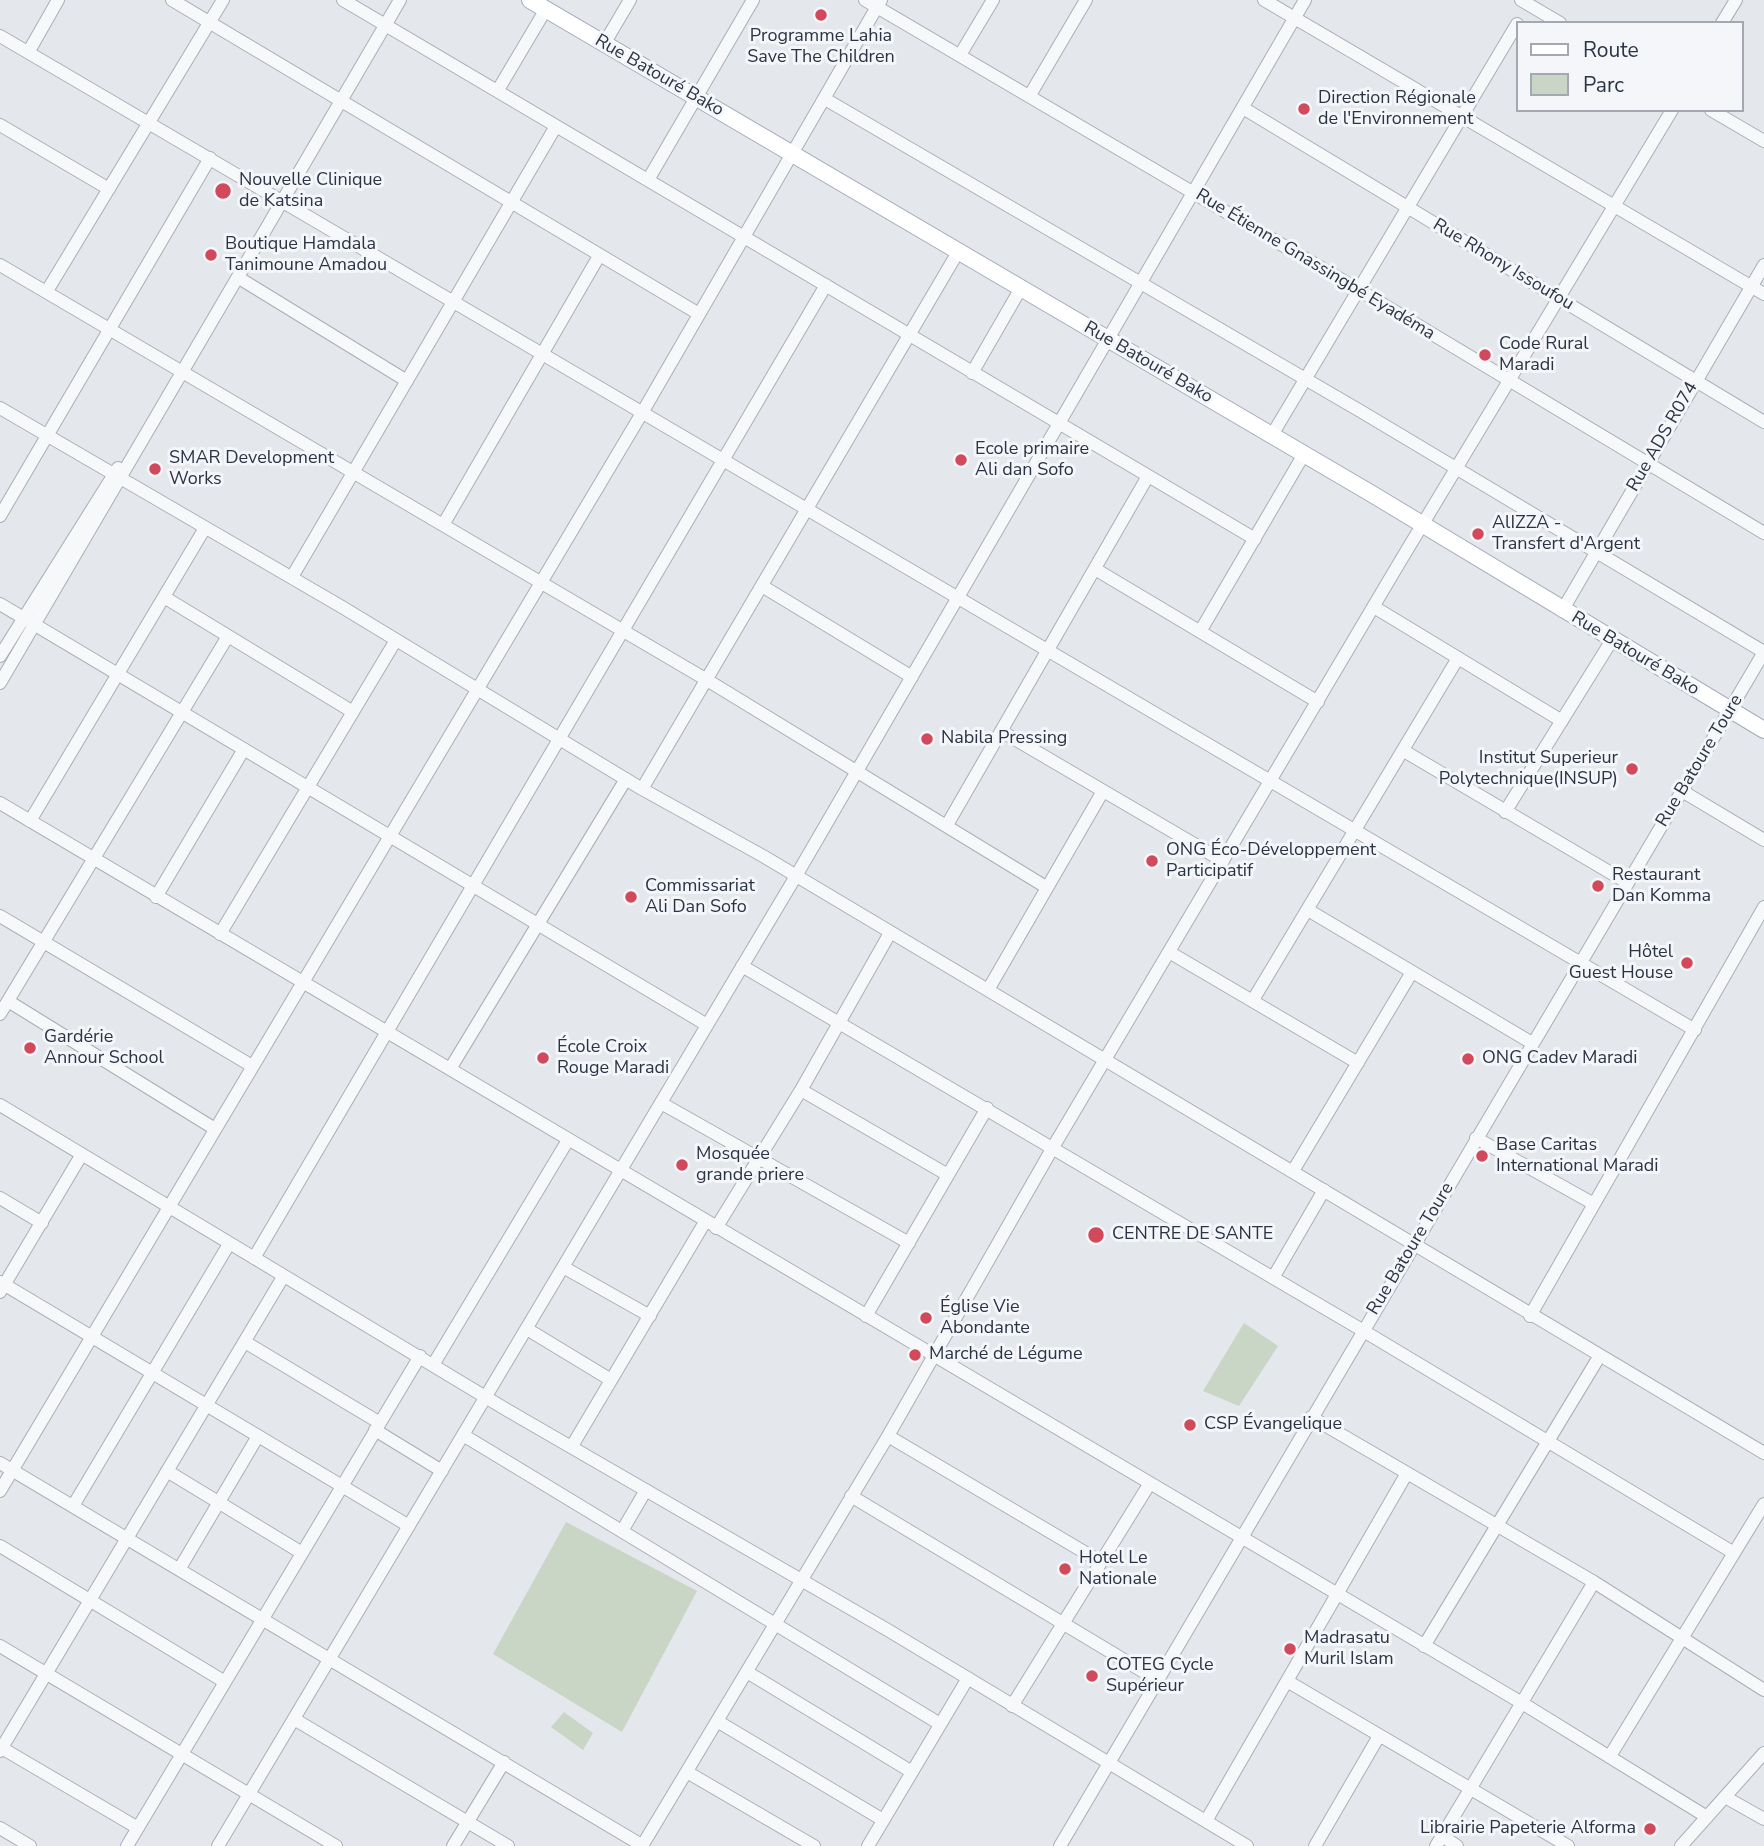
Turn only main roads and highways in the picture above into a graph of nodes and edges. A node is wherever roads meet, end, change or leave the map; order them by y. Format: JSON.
{"nodes":[{"id":1,"x":530,"y":0,"type":"edge"},
{"id":2,"x":1764,"y":730,"type":"edge"}],
"edges":[{"from":1,"to":2,"type":"main road","name":"Rue Batouré Bako"}]}
